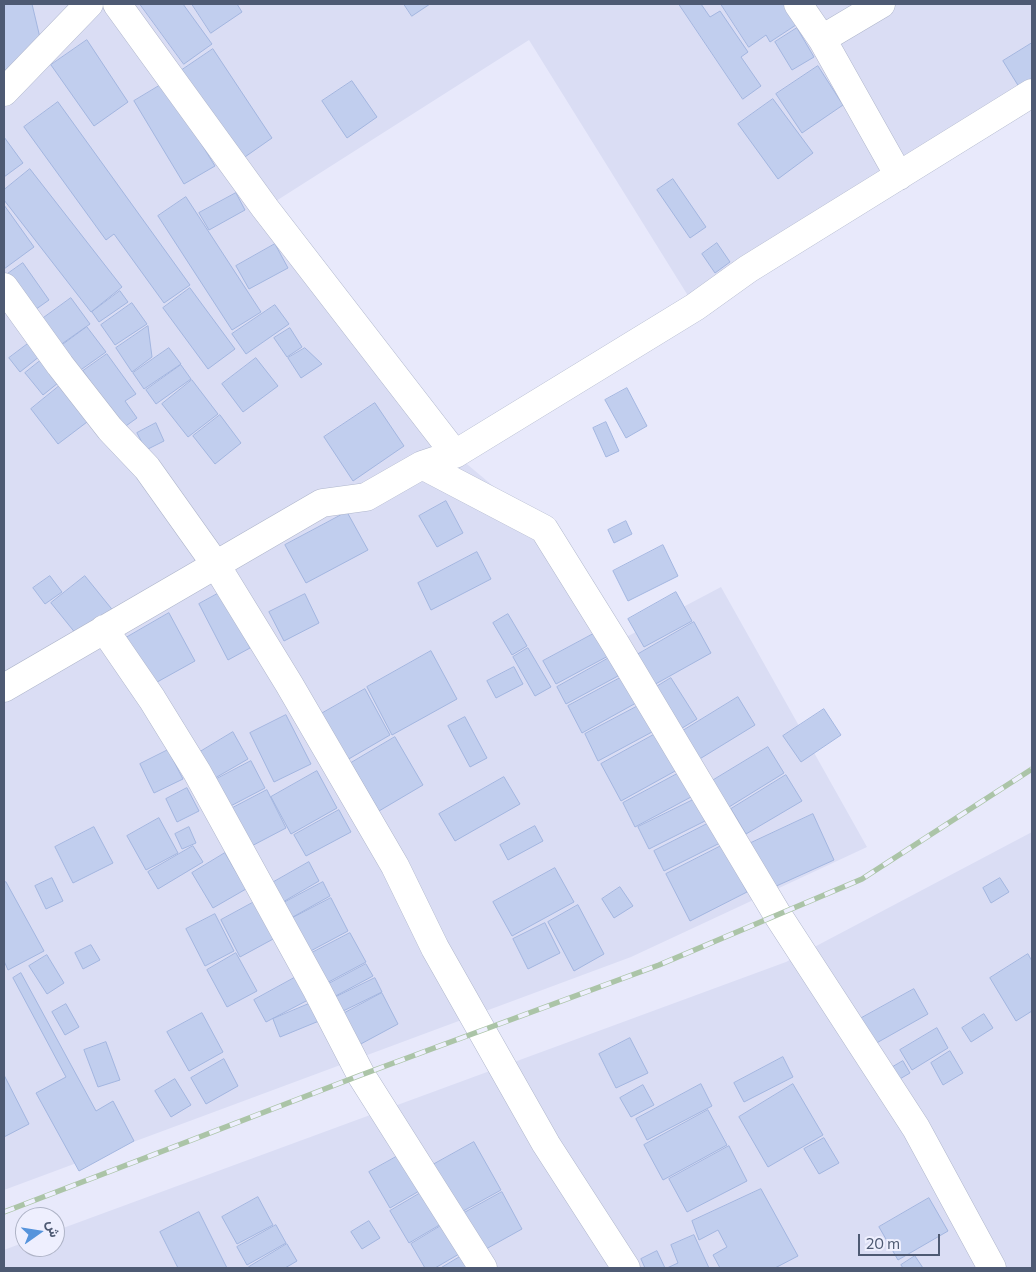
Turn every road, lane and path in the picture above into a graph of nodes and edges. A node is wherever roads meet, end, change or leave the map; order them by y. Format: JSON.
{"nodes":[{"id":1,"x":89,"y":4,"type":"edge"},
{"id":2,"x":117,"y":4,"type":"edge"},
{"id":3,"x":798,"y":4,"type":"edge"},
{"id":4,"x":881,"y":4,"type":"edge"},
{"id":5,"x":822,"y":38,"type":"junction"},
{"id":6,"x":4,"y":92,"type":"edge"},
{"id":7,"x":1032,"y":93,"type":"edge"},
{"id":8,"x":899,"y":176,"type":"junction"},
{"id":9,"x":4,"y":287,"type":"edge"},
{"id":10,"x":455,"y":454,"type":"junction"},
{"id":11,"x":422,"y":465,"type":"junction"},
{"id":12,"x":216,"y":565,"type":"junction"},
{"id":13,"x":104,"y":629,"type":"junction"},
{"id":14,"x":4,"y":688,"type":"edge"},
{"id":15,"x":483,"y":1268,"type":"edge"},
{"id":16,"x":626,"y":1268,"type":"edge"},
{"id":17,"x":992,"y":1268,"type":"edge"}],
"edges":[{"from":1,"to":6,"type":"street"},
{"from":2,"to":10,"type":"street"},
{"from":3,"to":5,"type":"street"},
{"from":4,"to":5,"type":"street"},
{"from":5,"to":8,"type":"street"},
{"from":7,"to":8,"type":"street"},
{"from":8,"to":10,"type":"street"},
{"from":9,"to":12,"type":"street"},
{"from":10,"to":11,"type":"street"},
{"from":11,"to":12,"type":"street"},
{"from":11,"to":17,"type":"street"},
{"from":12,"to":13,"type":"street"},
{"from":12,"to":16,"type":"street"},
{"from":13,"to":14,"type":"street"},
{"from":13,"to":15,"type":"street"}]}
